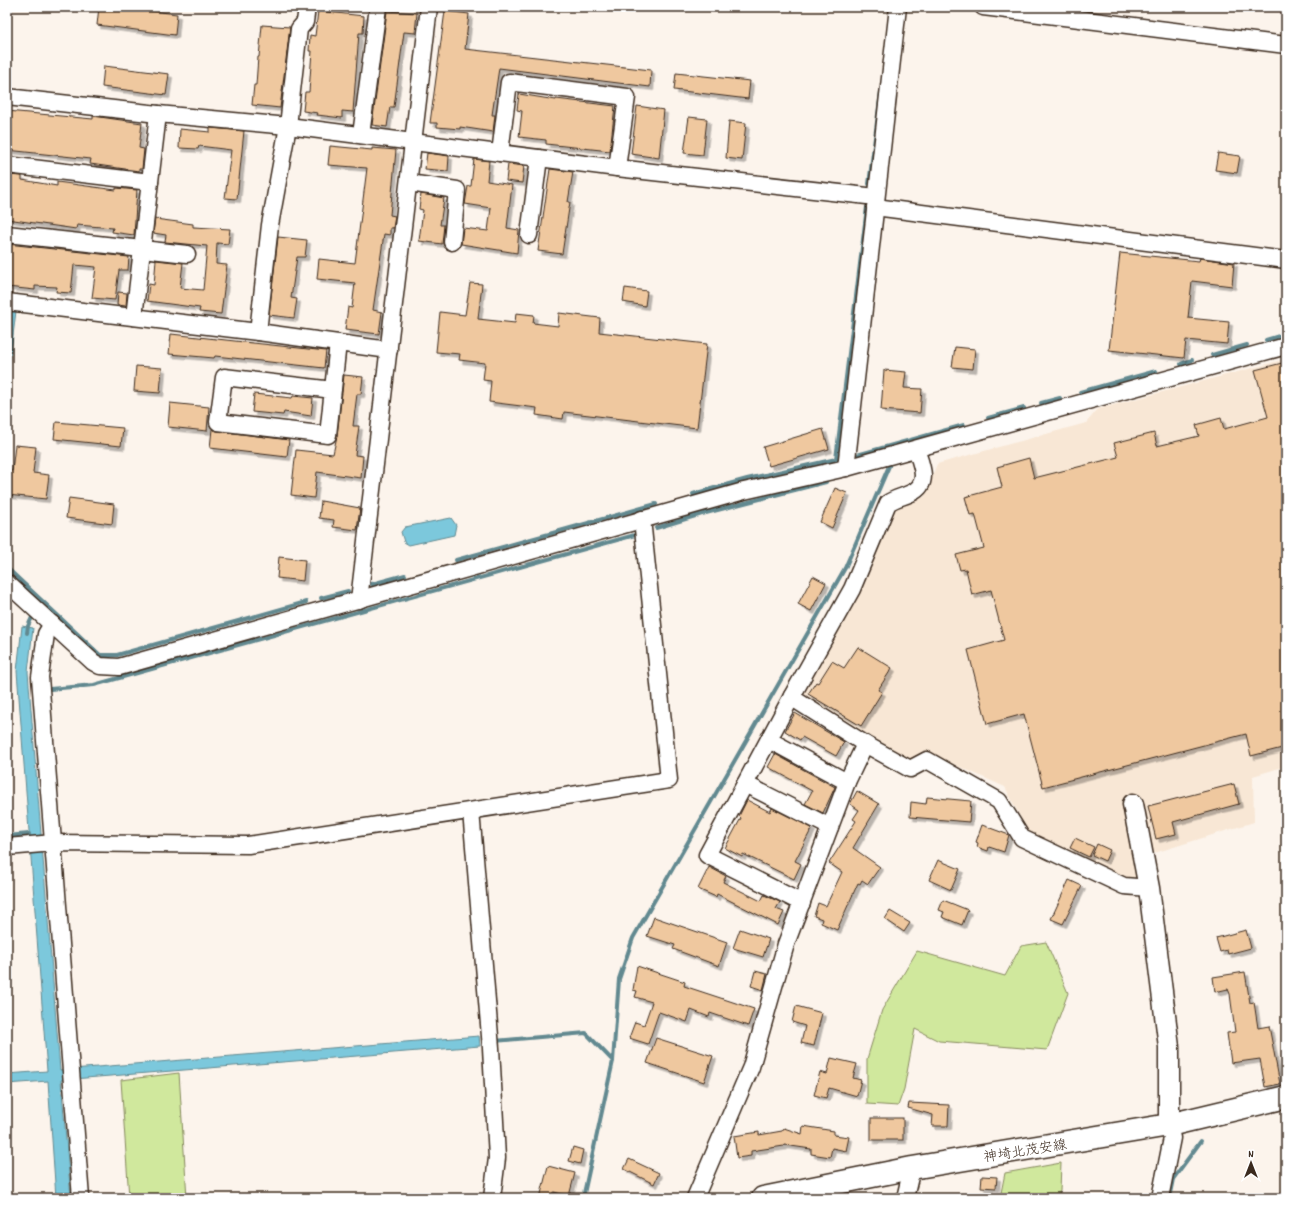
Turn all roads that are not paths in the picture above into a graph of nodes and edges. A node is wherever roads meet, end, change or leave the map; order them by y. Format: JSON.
{"nodes":[{"id":1,"x":307,"y":7,"type":"edge"},
{"id":2,"x":378,"y":7,"type":"edge"},
{"id":3,"x":429,"y":7,"type":"edge"},
{"id":4,"x":898,"y":7,"type":"edge"},
{"id":5,"x":983,"y":7,"type":"edge"},
{"id":6,"x":1286,"y":45,"type":"edge"},
{"id":7,"x":7,"y":97,"type":"edge"},
{"id":8,"x":158,"y":114,"type":"junction"},
{"id":9,"x":288,"y":126,"type":"junction"},
{"id":10,"x":362,"y":135,"type":"junction"},
{"id":11,"x":414,"y":142,"type":"junction"},
{"id":12,"x":500,"y":152,"type":"junction"},
{"id":13,"x":539,"y":158,"type":"junction"},
{"id":14,"x":7,"y":165,"type":"edge"},
{"id":15,"x":617,"y":168,"type":"junction"},
{"id":16,"x":150,"y":182,"type":"junction"},
{"id":17,"x":410,"y":183,"type":"junction"},
{"id":18,"x":876,"y":202,"type":"junction"},
{"id":19,"x":7,"y":234,"type":"edge"},
{"id":20,"x":529,"y":235,"type":"dead end"},
{"id":21,"x":452,"y":242,"type":"dead end"},
{"id":22,"x":142,"y":248,"type":"junction"},
{"id":23,"x":187,"y":254,"type":"dead end"},
{"id":24,"x":1286,"y":260,"type":"edge"},
{"id":25,"x":7,"y":302,"type":"edge"},
{"id":26,"x":134,"y":317,"type":"junction"},
{"id":27,"x":258,"y":332,"type":"junction"},
{"id":28,"x":338,"y":343,"type":"junction"},
{"id":29,"x":1286,"y":346,"type":"edge"},
{"id":30,"x":389,"y":350,"type":"junction"},
{"id":31,"x":333,"y":390,"type":"junction"},
{"id":32,"x":916,"y":449,"type":"junction"},
{"id":33,"x":846,"y":468,"type":"junction"},
{"id":34,"x":642,"y":519,"type":"junction"},
{"id":35,"x":7,"y":583,"type":"edge"},
{"id":36,"x":359,"y":600,"type":"junction"},
{"id":37,"x":52,"y":624,"type":"junction"},
{"id":38,"x":792,"y":696,"type":"junction"},
{"id":39,"x":769,"y":740,"type":"junction"},
{"id":40,"x":864,"y":744,"type":"junction"},
{"id":41,"x":847,"y":782,"type":"junction"},
{"id":42,"x":745,"y":784,"type":"junction"},
{"id":43,"x":1133,"y":804,"type":"dead end"},
{"id":44,"x":471,"y":811,"type":"junction"},
{"id":45,"x":830,"y":827,"type":"junction"},
{"id":46,"x":49,"y":843,"type":"junction"},
{"id":47,"x":7,"y":846,"type":"edge"},
{"id":48,"x":1149,"y":888,"type":"junction"},
{"id":49,"x":802,"y":903,"type":"junction"},
{"id":50,"x":1286,"y":1096,"type":"edge"},
{"id":51,"x":1169,"y":1126,"type":"junction"},
{"id":52,"x":912,"y":1168,"type":"junction"},
{"id":53,"x":81,"y":1198,"type":"edge"},
{"id":54,"x":492,"y":1198,"type":"edge"},
{"id":55,"x":694,"y":1198,"type":"edge"},
{"id":56,"x":763,"y":1198,"type":"edge"},
{"id":57,"x":905,"y":1198,"type":"edge"},
{"id":58,"x":1160,"y":1198,"type":"edge"}],
"edges":[{"from":1,"to":9,"type":"street"},
{"from":2,"to":10,"type":"street"},
{"from":3,"to":11,"type":"street"},
{"from":4,"to":18,"type":"street"},
{"from":5,"to":6,"type":"street"},
{"from":7,"to":8,"type":"street"},
{"from":8,"to":9,"type":"street"},
{"from":8,"to":16,"type":"street"},
{"from":9,"to":10,"type":"street"},
{"from":9,"to":27,"type":"street"},
{"from":10,"to":11,"type":"street"},
{"from":11,"to":12,"type":"street"},
{"from":11,"to":17,"type":"street"},
{"from":12,"to":13,"type":"street"},
{"from":12,"to":15,"type":"street"},
{"from":13,"to":15,"type":"street"},
{"from":13,"to":20,"type":"street"},
{"from":14,"to":16,"type":"street"},
{"from":15,"to":18,"type":"street"},
{"from":16,"to":22,"type":"street"},
{"from":17,"to":21,"type":"street"},
{"from":17,"to":30,"type":"street"},
{"from":18,"to":24,"type":"street"},
{"from":18,"to":33,"type":"street"},
{"from":19,"to":22,"type":"street"},
{"from":22,"to":23,"type":"street"},
{"from":22,"to":26,"type":"street"},
{"from":25,"to":26,"type":"street"},
{"from":26,"to":27,"type":"street"},
{"from":27,"to":28,"type":"street"},
{"from":28,"to":30,"type":"street"},
{"from":28,"to":31,"type":"street"},
{"from":29,"to":32,"type":"street"},
{"from":30,"to":36,"type":"street"},
{"from":31,"to":31,"type":"street"},
{"from":32,"to":33,"type":"street"},
{"from":32,"to":38,"type":"street"},
{"from":33,"to":34,"type":"street"},
{"from":34,"to":36,"type":"street"},
{"from":34,"to":44,"type":"street"},
{"from":35,"to":37,"type":"street"},
{"from":36,"to":37,"type":"street"},
{"from":37,"to":46,"type":"street"},
{"from":38,"to":39,"type":"street"},
{"from":38,"to":40,"type":"street"},
{"from":39,"to":41,"type":"street"},
{"from":39,"to":42,"type":"street"},
{"from":40,"to":41,"type":"street"},
{"from":40,"to":48,"type":"street"},
{"from":41,"to":45,"type":"street"},
{"from":42,"to":45,"type":"street"},
{"from":42,"to":49,"type":"street"},
{"from":43,"to":48,"type":"street"},
{"from":44,"to":46,"type":"street"},
{"from":44,"to":54,"type":"street"},
{"from":45,"to":49,"type":"street"},
{"from":46,"to":47,"type":"street"},
{"from":46,"to":53,"type":"street"},
{"from":48,"to":51,"type":"street"},
{"from":49,"to":55,"type":"street"},
{"from":50,"to":51,"type":"main road","name":"神埼北茂安線"},
{"from":51,"to":52,"type":"main road","name":"神埼北茂安線"},
{"from":51,"to":58,"type":"street"},
{"from":52,"to":56,"type":"main road","name":"神埼北茂安線"},
{"from":52,"to":57,"type":"street"}]}
